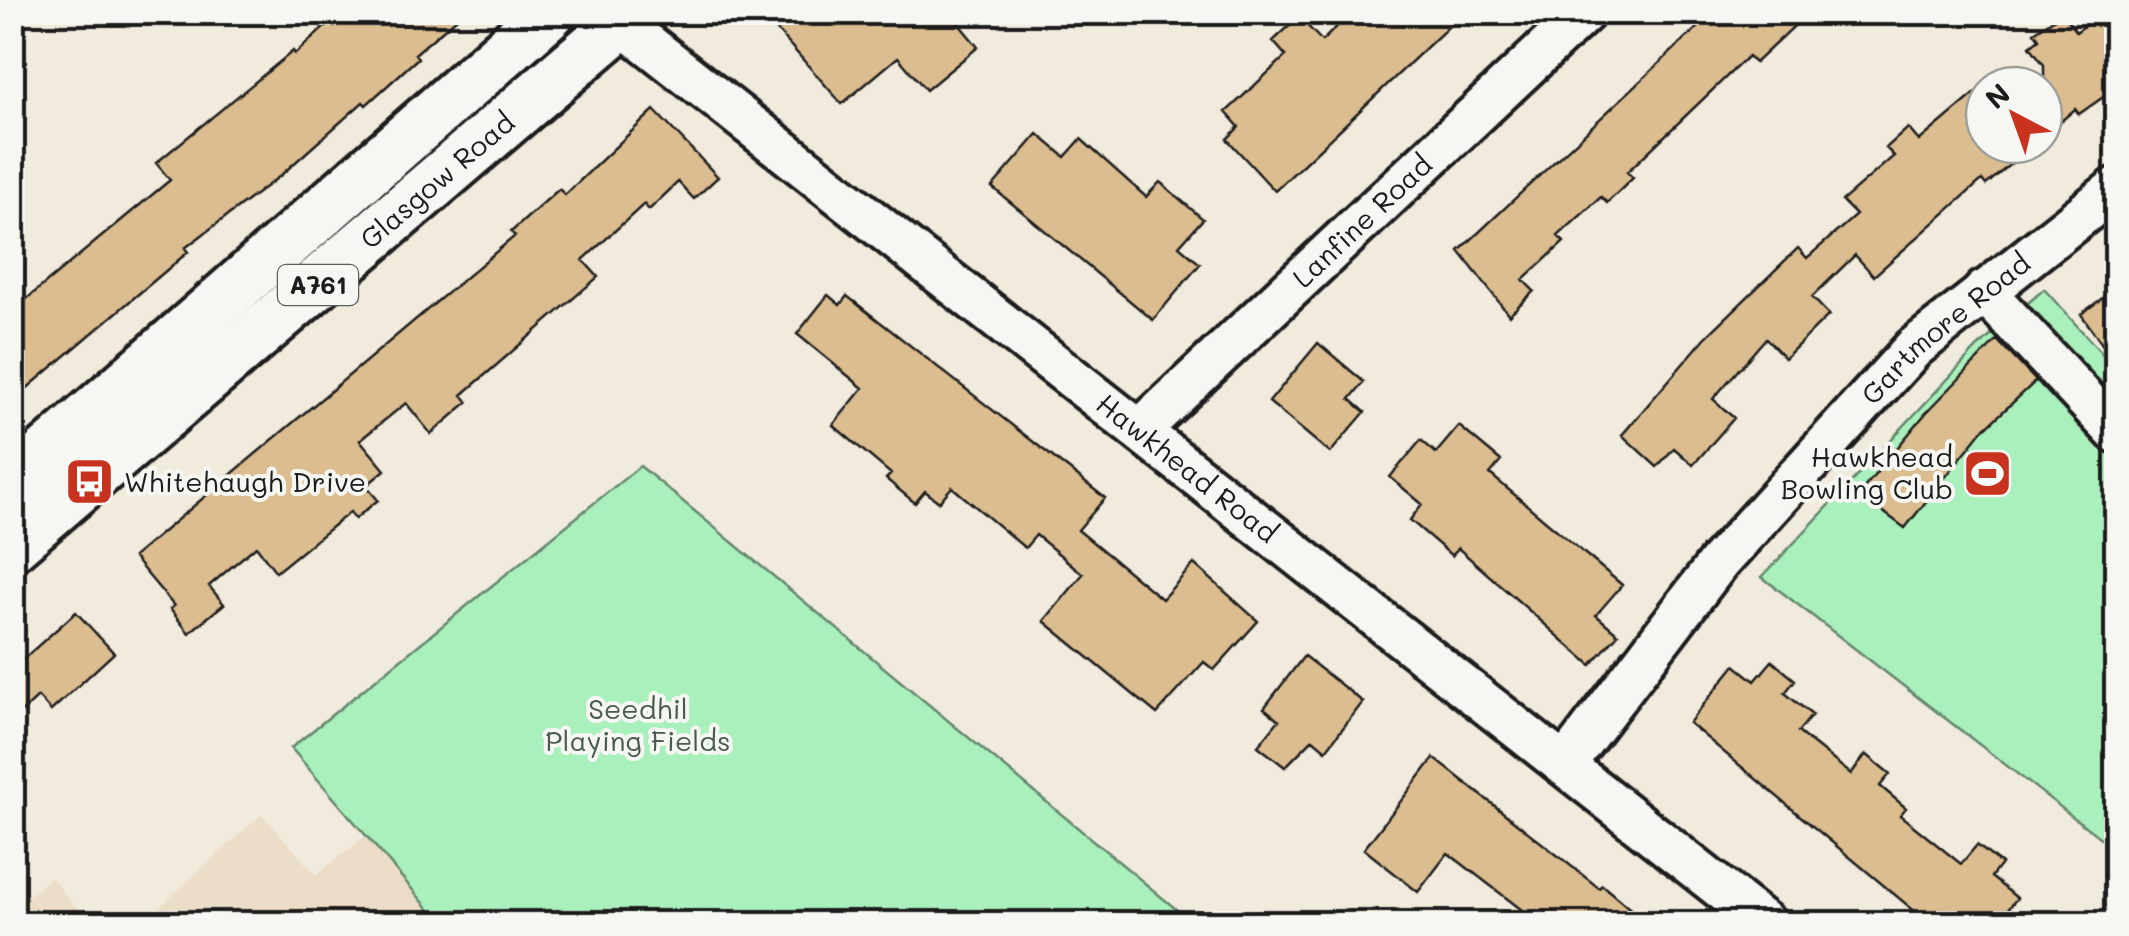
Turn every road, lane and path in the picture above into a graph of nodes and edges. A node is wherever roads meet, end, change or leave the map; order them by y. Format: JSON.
{"nodes":[{"id":1,"x":550,"y":12,"type":"edge"},
{"id":2,"x":1585,"y":12,"type":"edge"},
{"id":3,"x":621,"y":16,"type":"edge"},
{"id":4,"x":2116,"y":188,"type":"edge"},
{"id":5,"x":1984,"y":291,"type":"junction"},
{"id":6,"x":1140,"y":430,"type":"junction"},
{"id":7,"x":2116,"y":432,"type":"edge"},
{"id":8,"x":12,"y":484,"type":"edge"},
{"id":9,"x":12,"y":545,"type":"edge"},
{"id":10,"x":1566,"y":764,"type":"junction"},
{"id":11,"x":1766,"y":924,"type":"edge"}],
"edges":[{"from":1,"to":8,"type":"main road","name":"Glasgow Road","number":"A761"},
{"from":2,"to":6,"type":"street","name":"Lanfine Road"},
{"from":3,"to":6,"type":"street","name":"Hawkhead Road"},
{"from":3,"to":9,"type":"main road","name":"Glasgow Road","number":"A761"},
{"from":4,"to":5,"type":"street","name":"Gartmore Road"},
{"from":5,"to":7,"type":"street"},
{"from":5,"to":10,"type":"street","name":"Gartmore Road"},
{"from":6,"to":10,"type":"street","name":"Hawkhead Road"},
{"from":10,"to":11,"type":"street","name":"Hawkhead Road"}]}
